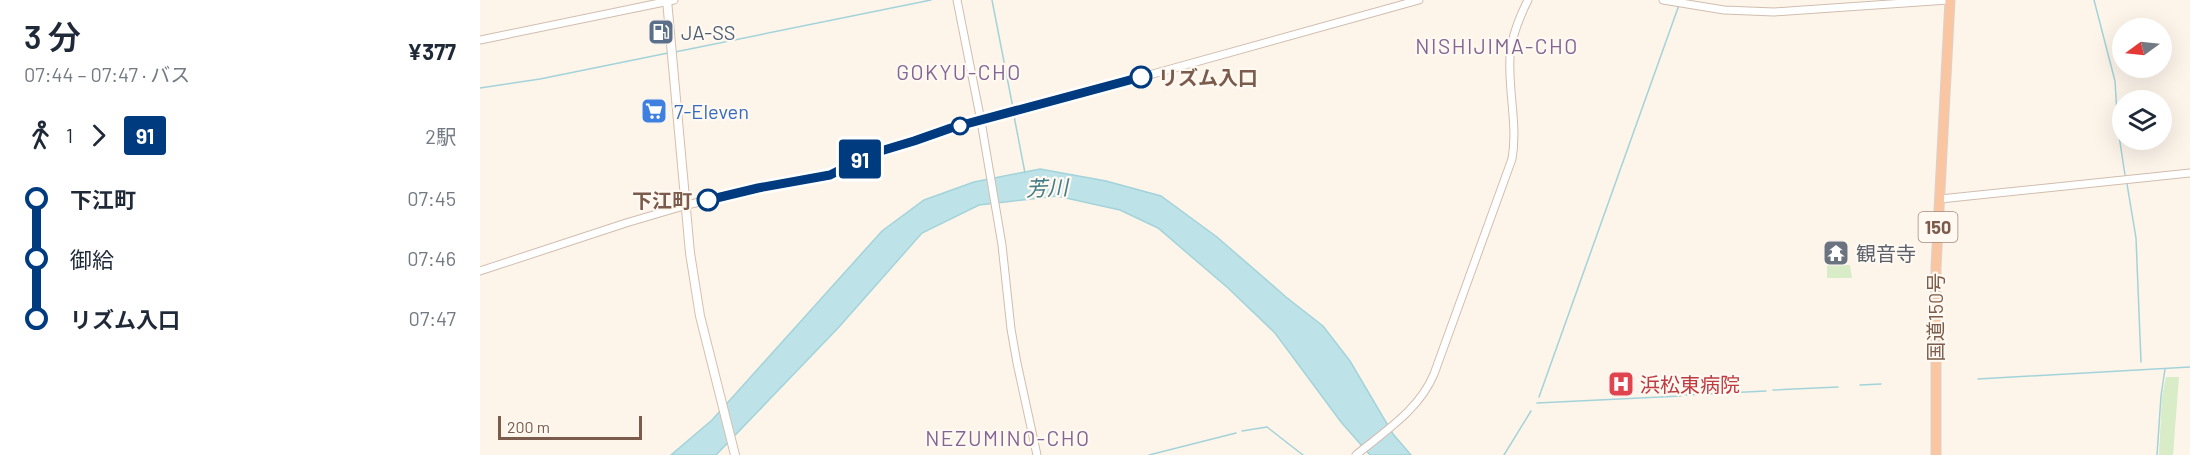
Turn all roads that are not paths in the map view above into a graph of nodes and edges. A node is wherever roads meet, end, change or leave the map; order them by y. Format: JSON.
{"nodes":[{"id":1,"x":670,"y":0,"type":"edge"},
{"id":2,"x":957,"y":0,"type":"edge"},
{"id":3,"x":1419,"y":0,"type":"edge"},
{"id":4,"x":1528,"y":0,"type":"edge"},
{"id":5,"x":1663,"y":0,"type":"edge"},
{"id":6,"x":1949,"y":0,"type":"edge"},
{"id":7,"x":480,"y":40,"type":"edge"},
{"id":8,"x":981,"y":121,"type":"junction"},
{"id":9,"x":2190,"y":173,"type":"edge"},
{"id":10,"x":1940,"y":199,"type":"junction"},
{"id":11,"x":687,"y":205,"type":"junction"},
{"id":12,"x":480,"y":271,"type":"edge"},
{"id":13,"x":735,"y":454,"type":"edge"},
{"id":14,"x":1037,"y":455,"type":"edge"},
{"id":15,"x":1356,"y":455,"type":"edge"},
{"id":16,"x":1936,"y":455,"type":"edge"}],
"edges":[{"from":1,"to":7,"type":"street"},
{"from":1,"to":11,"type":"main road"},
{"from":2,"to":8,"type":"street"},
{"from":3,"to":8,"type":"street"},
{"from":4,"to":15,"type":"street"},
{"from":5,"to":6,"type":"street"},
{"from":6,"to":10,"type":"highway","name":"国道150号","number":"150"},
{"from":8,"to":11,"type":"street"},
{"from":8,"to":14,"type":"street"},
{"from":9,"to":10,"type":"street"},
{"from":10,"to":16,"type":"highway","name":"国道150号","number":"150"},
{"from":11,"to":12,"type":"street"},
{"from":11,"to":13,"type":"main road"}]}
